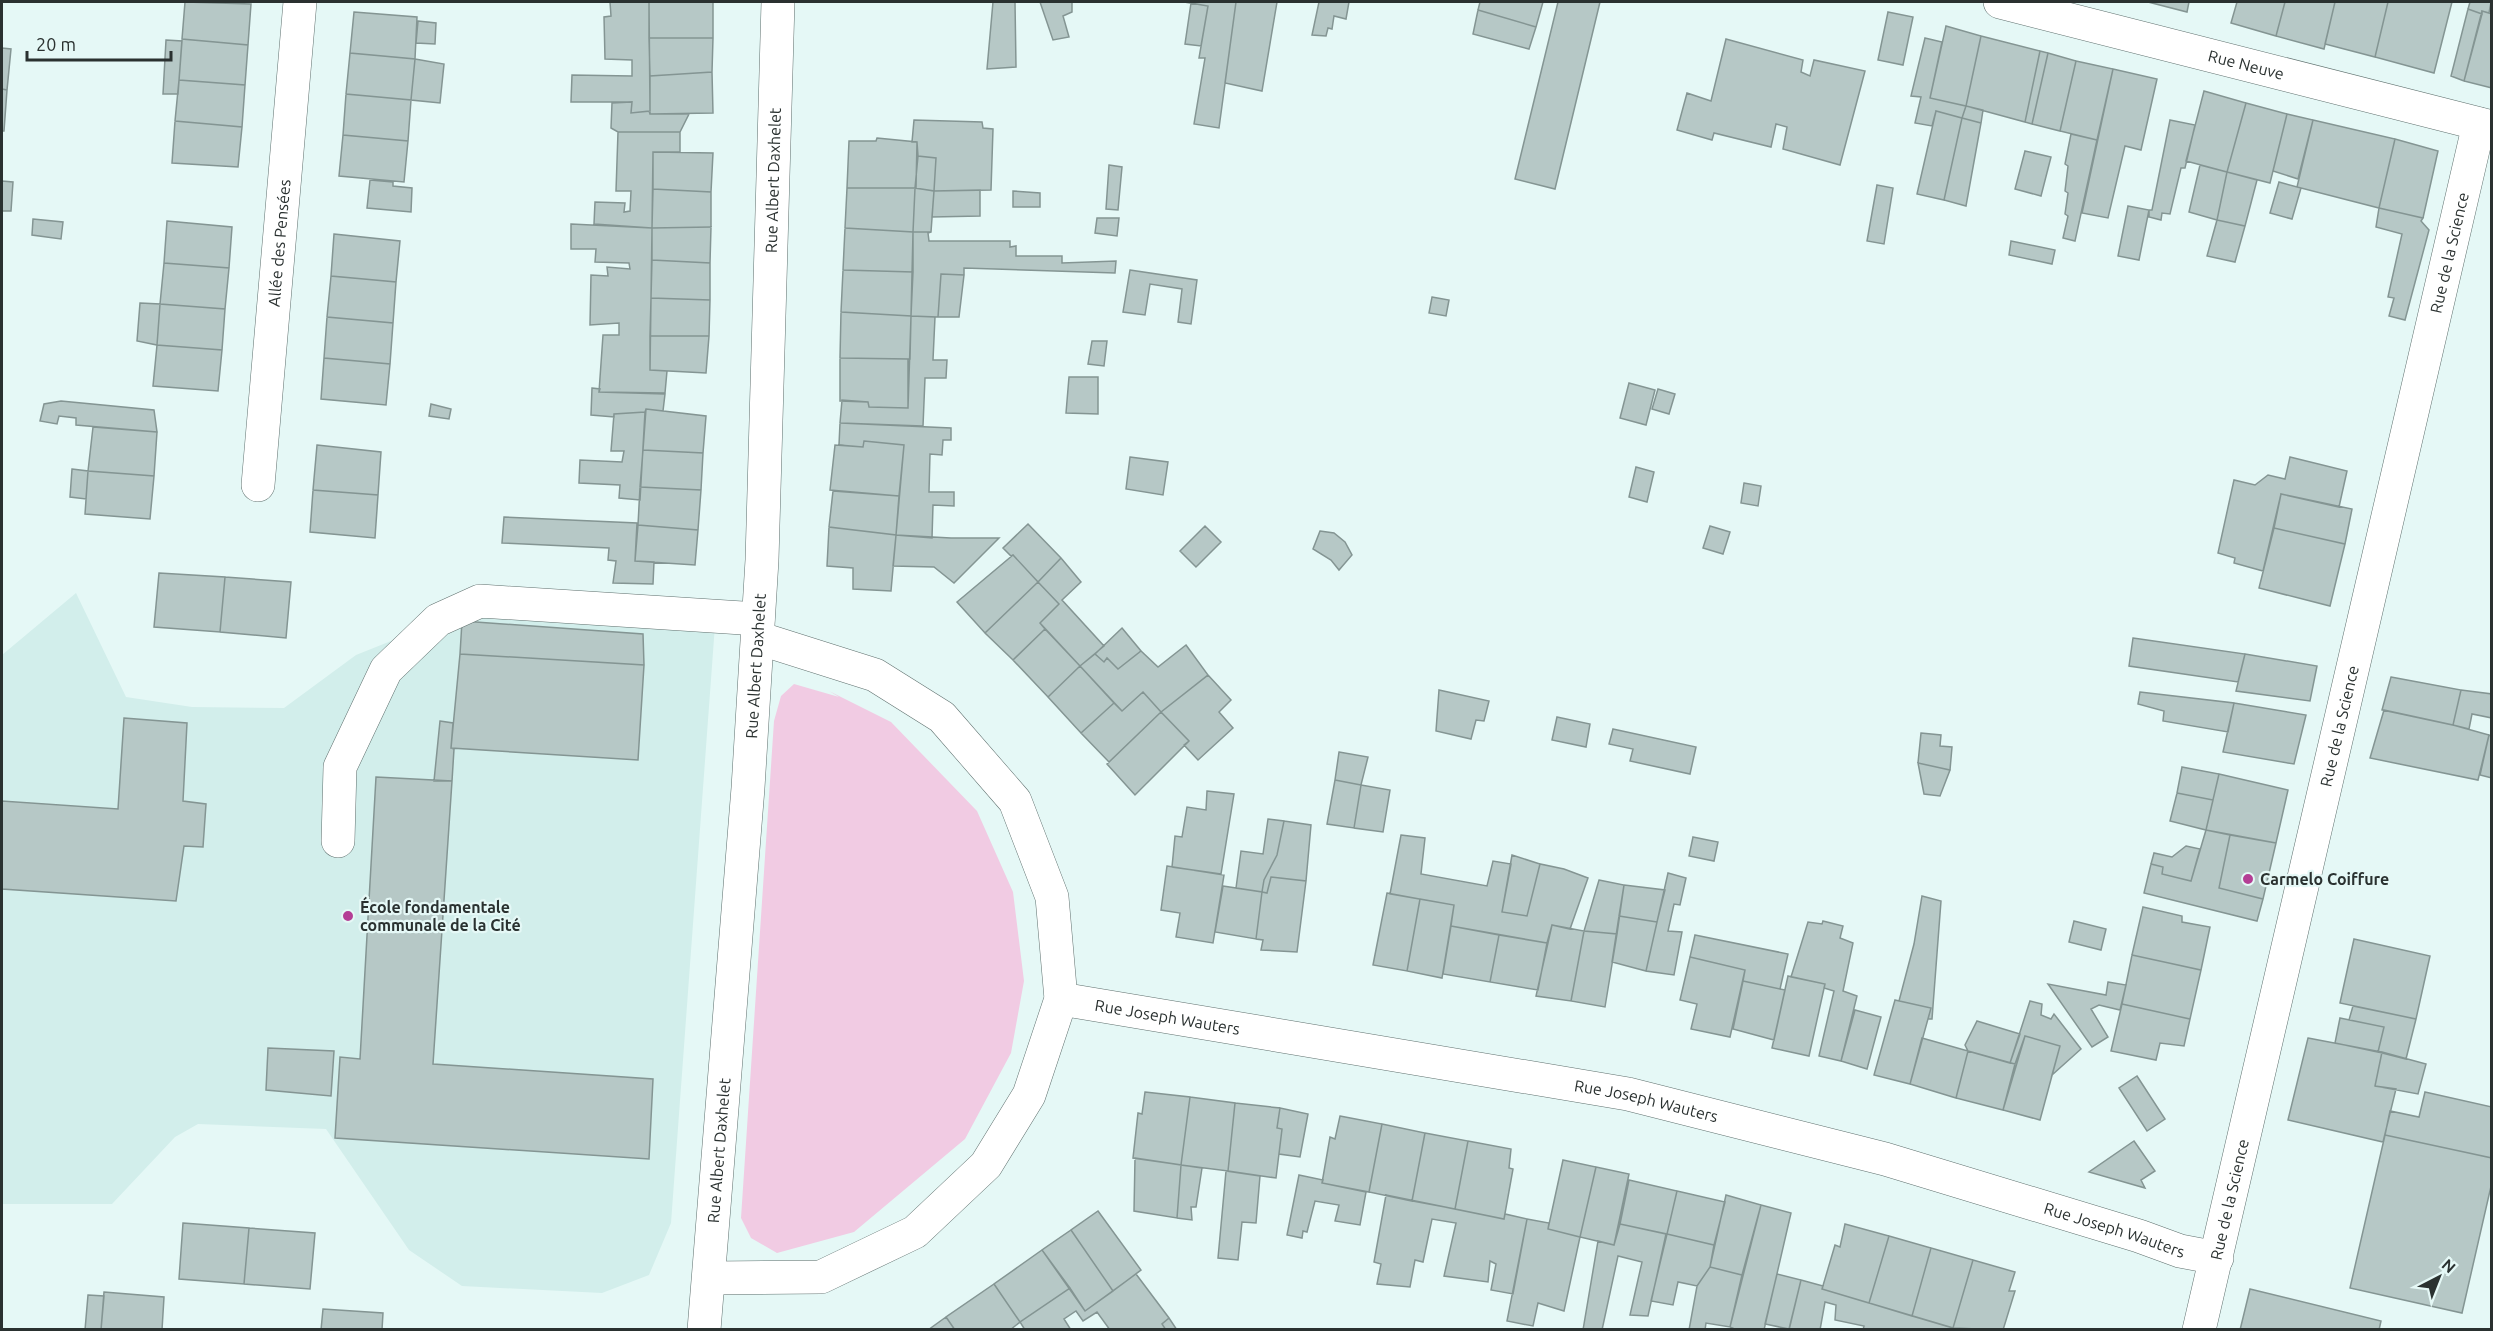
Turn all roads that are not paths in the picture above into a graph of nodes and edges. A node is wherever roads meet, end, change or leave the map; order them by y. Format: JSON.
{"nodes":[{"id":1,"x":300,"y":2,"type":"edge"},
{"id":2,"x":778,"y":2,"type":"edge"},
{"id":3,"x":2000,"y":2,"type":"edge"},
{"id":4,"x":2486,"y":125,"type":"edge"},
{"id":5,"x":258,"y":485,"type":"dead end"},
{"id":6,"x":758,"y":629,"type":"junction"},
{"id":7,"x":338,"y":841,"type":"dead end"},
{"id":8,"x":1061,"y":999,"type":"junction"},
{"id":9,"x":2217,"y":1258,"type":"junction"},
{"id":10,"x":710,"y":1278,"type":"junction"},
{"id":11,"x":704,"y":1329,"type":"edge"},
{"id":12,"x":2199,"y":1329,"type":"edge"}],
"edges":[{"from":1,"to":5,"type":"street","name":"Allée des Pensées"},
{"from":2,"to":6,"type":"street","name":"Rue Albert Daxhelet"},
{"from":3,"to":4,"type":"street","name":"Rue Neuve"},
{"from":4,"to":9,"type":"street","name":"Rue de la Science"},
{"from":6,"to":7,"type":"street"},
{"from":6,"to":8,"type":"street"},
{"from":6,"to":10,"type":"street","name":"Rue Albert Daxhelet"},
{"from":8,"to":9,"type":"street","name":"Rue Joseph Wauters"},
{"from":8,"to":10,"type":"street"},
{"from":9,"to":12,"type":"street","name":"Rue de la Science"},
{"from":10,"to":11,"type":"street","name":"Rue Albert Daxhelet"}]}
